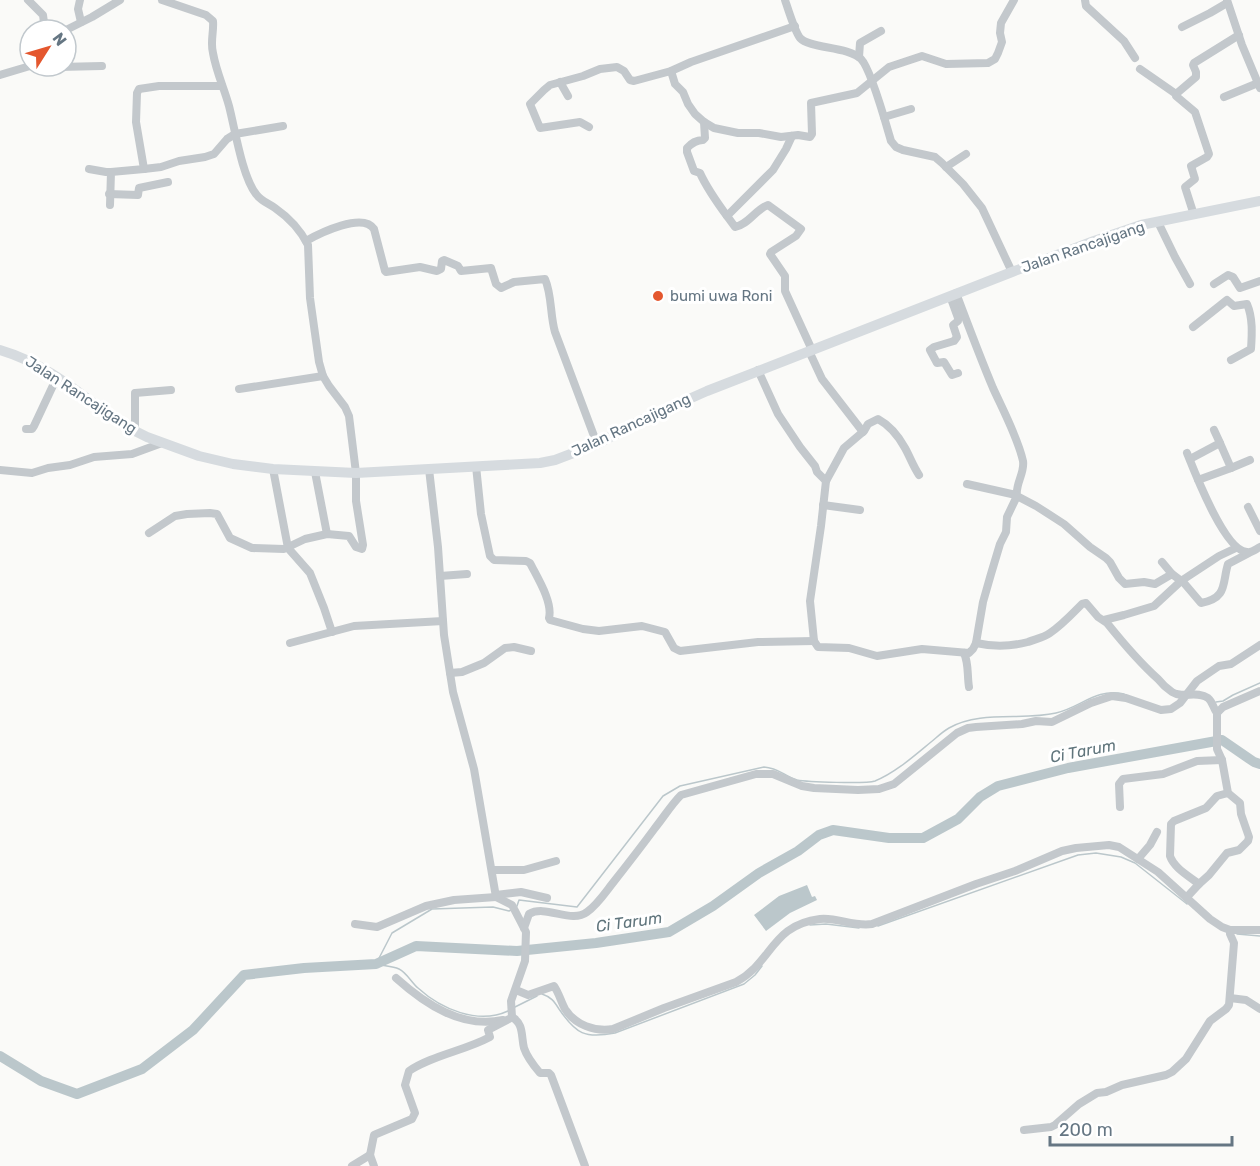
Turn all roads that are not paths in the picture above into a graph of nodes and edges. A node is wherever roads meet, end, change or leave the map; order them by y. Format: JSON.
{"nodes":[{"id":1,"x":28,"y":0,"type":"edge"},
{"id":2,"x":80,"y":0,"type":"edge"},
{"id":3,"x":120,"y":0,"type":"edge"},
{"id":4,"x":162,"y":0,"type":"edge"},
{"id":5,"x":785,"y":0,"type":"edge"},
{"id":6,"x":1014,"y":0,"type":"edge"},
{"id":7,"x":1086,"y":0,"type":"edge"},
{"id":8,"x":1227,"y":1,"type":"edge"},
{"id":9,"x":43,"y":18,"type":"edge"},
{"id":10,"x":81,"y":22,"type":"junction"},
{"id":11,"x":78,"y":24,"type":"edge"},
{"id":12,"x":795,"y":26,"type":"junction"},
{"id":13,"x":1182,"y":27,"type":"dead end"},
{"id":14,"x":881,"y":31,"type":"dead end"},
{"id":15,"x":1239,"y":35,"type":"junction"},
{"id":16,"x":859,"y":57,"type":"junction"},
{"id":17,"x":1135,"y":58,"type":"dead end"},
{"id":18,"x":102,"y":66,"type":"dead end"},
{"id":19,"x":78,"y":67,"type":"edge"},
{"id":20,"x":1140,"y":69,"type":"dead end"},
{"id":21,"x":18,"y":70,"type":"edge"},
{"id":22,"x":671,"y":71,"type":"junction"},
{"id":23,"x":0,"y":75,"type":"edge"},
{"id":24,"x":560,"y":82,"type":"junction"},
{"id":25,"x":872,"y":82,"type":"junction"},
{"id":26,"x":222,"y":86,"type":"junction"},
{"id":27,"x":1259,"y":86,"type":"edge"},
{"id":28,"x":1176,"y":94,"type":"junction"},
{"id":29,"x":568,"y":96,"type":"dead end"},
{"id":30,"x":1224,"y":97,"type":"dead end"},
{"id":31,"x":911,"y":109,"type":"dead end"},
{"id":32,"x":884,"y":117,"type":"junction"},
{"id":33,"x":704,"y":122,"type":"junction"},
{"id":34,"x":284,"y":126,"type":"dead end"},
{"id":35,"x":589,"y":127,"type":"dead end"},
{"id":36,"x":235,"y":134,"type":"junction"},
{"id":37,"x":792,"y":136,"type":"junction"},
{"id":38,"x":966,"y":154,"type":"dead end"},
{"id":39,"x":946,"y":167,"type":"junction"},
{"id":40,"x":89,"y":169,"type":"dead end"},
{"id":41,"x":144,"y":169,"type":"junction"},
{"id":42,"x":111,"y":172,"type":"junction"},
{"id":43,"x":168,"y":182,"type":"dead end"},
{"id":44,"x":110,"y":194,"type":"junction"},
{"id":45,"x":1260,"y":201,"type":"edge"},
{"id":46,"x":110,"y":205,"type":"dead end"},
{"id":47,"x":1194,"y":215,"type":"junction"},
{"id":48,"x":728,"y":216,"type":"junction"},
{"id":49,"x":1158,"y":222,"type":"junction"},
{"id":50,"x":305,"y":240,"type":"junction"},
{"id":51,"x":1012,"y":272,"type":"junction"},
{"id":52,"x":1260,"y":281,"type":"edge"},
{"id":53,"x":1190,"y":284,"type":"dead end"},
{"id":54,"x":1214,"y":284,"type":"dead end"},
{"id":55,"x":1240,"y":288,"type":"junction"},
{"id":56,"x":953,"y":294,"type":"junction"},
{"id":57,"x":1246,"y":304,"type":"junction"},
{"id":58,"x":1192,"y":327,"type":"dead end"},
{"id":59,"x":0,"y":350,"type":"edge"},
{"id":60,"x":811,"y":351,"type":"junction"},
{"id":61,"x":1231,"y":360,"type":"dead end"},
{"id":62,"x":759,"y":370,"type":"junction"},
{"id":63,"x":958,"y":373,"type":"dead end"},
{"id":64,"x":323,"y":376,"type":"junction"},
{"id":65,"x":57,"y":377,"type":"junction"},
{"id":66,"x":239,"y":389,"type":"dead end"},
{"id":67,"x":171,"y":390,"type":"dead end"},
{"id":68,"x":26,"y":429,"type":"dead end"},
{"id":69,"x":1214,"y":429,"type":"dead end"},
{"id":70,"x":135,"y":431,"type":"junction"},
{"id":71,"x":863,"y":432,"type":"junction"},
{"id":72,"x":162,"y":442,"type":"junction"},
{"id":73,"x":1220,"y":443,"type":"junction"},
{"id":74,"x":597,"y":444,"type":"junction"},
{"id":75,"x":1250,"y":460,"type":"dead end"},
{"id":76,"x":476,"y":466,"type":"junction"},
{"id":77,"x":1231,"y":468,"type":"junction"},
{"id":78,"x":273,"y":469,"type":"junction"},
{"id":79,"x":429,"y":469,"type":"junction"},
{"id":80,"x":0,"y":470,"type":"edge"},
{"id":81,"x":315,"y":472,"type":"junction"},
{"id":82,"x":356,"y":473,"type":"junction"},
{"id":83,"x":919,"y":475,"type":"dead end"},
{"id":84,"x":1198,"y":480,"type":"junction"},
{"id":85,"x":826,"y":481,"type":"junction"},
{"id":86,"x":967,"y":484,"type":"dead end"},
{"id":87,"x":1016,"y":496,"type":"junction"},
{"id":88,"x":823,"y":505,"type":"junction"},
{"id":89,"x":1248,"y":507,"type":"dead end"},
{"id":90,"x":860,"y":510,"type":"dead end"},
{"id":91,"x":1260,"y":531,"type":"edge"},
{"id":92,"x":149,"y":533,"type":"dead end"},
{"id":93,"x":327,"y":534,"type":"junction"},
{"id":94,"x":1260,"y":547,"type":"edge"},
{"id":95,"x":288,"y":548,"type":"junction"},
{"id":96,"x":1236,"y":548,"type":"junction"},
{"id":97,"x":1250,"y":553,"type":"junction"},
{"id":98,"x":1162,"y":562,"type":"dead end"},
{"id":99,"x":467,"y":574,"type":"dead end"},
{"id":100,"x":1172,"y":574,"type":"junction"},
{"id":101,"x":440,"y":576,"type":"junction"},
{"id":102,"x":1181,"y":581,"type":"junction"},
{"id":103,"x":1104,"y":620,"type":"junction"},
{"id":104,"x":443,"y":621,"type":"junction"},
{"id":105,"x":332,"y":632,"type":"junction"},
{"id":106,"x":814,"y":641,"type":"junction"},
{"id":107,"x":290,"y":643,"type":"dead end"},
{"id":108,"x":976,"y":643,"type":"junction"},
{"id":109,"x":1260,"y":645,"type":"edge"},
{"id":110,"x":531,"y":651,"type":"dead end"},
{"id":111,"x":964,"y":653,"type":"junction"},
{"id":112,"x":450,"y":673,"type":"junction"},
{"id":113,"x":969,"y":687,"type":"dead end"},
{"id":114,"x":1260,"y":691,"type":"edge"},
{"id":115,"x":1184,"y":697,"type":"junction"},
{"id":116,"x":1217,"y":716,"type":"junction"},
{"id":117,"x":1222,"y":760,"type":"junction"},
{"id":118,"x":1228,"y":793,"type":"junction"},
{"id":119,"x":1120,"y":807,"type":"dead end"},
{"id":120,"x":1157,"y":832,"type":"dead end"},
{"id":121,"x":1138,"y":859,"type":"junction"},
{"id":122,"x":556,"y":861,"type":"dead end"},
{"id":123,"x":492,"y":870,"type":"junction"},
{"id":124,"x":1199,"y":884,"type":"junction"},
{"id":125,"x":496,"y":896,"type":"junction"},
{"id":126,"x":1187,"y":897,"type":"junction"},
{"id":127,"x":547,"y":898,"type":"dead end"},
{"id":128,"x":355,"y":924,"type":"dead end"},
{"id":129,"x":1260,"y":930,"type":"edge"},
{"id":130,"x":1230,"y":932,"type":"junction"},
{"id":131,"x":525,"y":933,"type":"junction"},
{"id":132,"x":396,"y":978,"type":"dead end"},
{"id":133,"x":516,"y":990,"type":"junction"},
{"id":134,"x":1230,"y":998,"type":"junction"},
{"id":135,"x":1260,"y":1009,"type":"edge"},
{"id":136,"x":511,"y":1017,"type":"junction"},
{"id":137,"x":1024,"y":1130,"type":"dead end"},
{"id":138,"x":370,"y":1155,"type":"junction"},
{"id":139,"x":352,"y":1166,"type":"edge"},
{"id":140,"x":374,"y":1166,"type":"edge"},
{"id":141,"x":585,"y":1166,"type":"edge"}],
"edges":[{"from":1,"to":9,"type":"street"},
{"from":2,"to":10,"type":"street"},
{"from":3,"to":10,"type":"street"},
{"from":4,"to":26,"type":"street"},
{"from":5,"to":12,"type":"street"},
{"from":6,"to":25,"type":"street"},
{"from":7,"to":17,"type":"street"},
{"from":8,"to":13,"type":"street"},
{"from":8,"to":15,"type":"street"},
{"from":10,"to":11,"type":"street"},
{"from":12,"to":16,"type":"street"},
{"from":12,"to":22,"type":"street"},
{"from":14,"to":16,"type":"street"},
{"from":15,"to":27,"type":"street"},
{"from":15,"to":28,"type":"street"},
{"from":16,"to":25,"type":"street"},
{"from":18,"to":19,"type":"street"},
{"from":20,"to":28,"type":"street"},
{"from":21,"to":23,"type":"street"},
{"from":22,"to":24,"type":"street"},
{"from":22,"to":33,"type":"street"},
{"from":24,"to":29,"type":"street"},
{"from":24,"to":35,"type":"street"},
{"from":25,"to":32,"type":"street"},
{"from":25,"to":37,"type":"street"},
{"from":26,"to":36,"type":"street"},
{"from":26,"to":41,"type":"street"},
{"from":27,"to":30,"type":"street"},
{"from":28,"to":47,"type":"street"},
{"from":31,"to":32,"type":"street"},
{"from":32,"to":39,"type":"street"},
{"from":33,"to":37,"type":"street"},
{"from":33,"to":48,"type":"street"},
{"from":34,"to":36,"type":"street"},
{"from":36,"to":41,"type":"street"},
{"from":36,"to":50,"type":"street"},
{"from":37,"to":48,"type":"street"},
{"from":38,"to":39,"type":"street"},
{"from":39,"to":51,"type":"street"},
{"from":40,"to":42,"type":"street"},
{"from":41,"to":42,"type":"street"},
{"from":42,"to":44,"type":"street"},
{"from":43,"to":44,"type":"street"},
{"from":44,"to":46,"type":"street"},
{"from":45,"to":47,"type":"main road","name":"Jalan Rancajigang"},
{"from":47,"to":49,"type":"main road","name":"Jalan Rancajigang"},
{"from":48,"to":60,"type":"street"},
{"from":49,"to":51,"type":"main road","name":"Jalan Rancajigang"},
{"from":49,"to":53,"type":"street"},
{"from":50,"to":64,"type":"street"},
{"from":50,"to":74,"type":"street"},
{"from":51,"to":56,"type":"main road","name":"Jalan Rancajigang"},
{"from":52,"to":55,"type":"street"},
{"from":54,"to":55,"type":"street"},
{"from":55,"to":57,"type":"street"},
{"from":56,"to":60,"type":"main road","name":"Jalan Rancajigang"},
{"from":56,"to":63,"type":"street"},
{"from":56,"to":87,"type":"street"},
{"from":57,"to":58,"type":"street"},
{"from":57,"to":61,"type":"street"},
{"from":59,"to":65,"type":"main road","name":"Jalan Rancajigang"},
{"from":60,"to":62,"type":"main road","name":"Jalan Rancajigang"},
{"from":60,"to":71,"type":"street"},
{"from":62,"to":74,"type":"main road","name":"Jalan Rancajigang"},
{"from":62,"to":85,"type":"street"},
{"from":64,"to":66,"type":"street"},
{"from":64,"to":82,"type":"street"},
{"from":65,"to":68,"type":"street"},
{"from":65,"to":70,"type":"main road","name":"Jalan Rancajigang"},
{"from":67,"to":70,"type":"street"},
{"from":69,"to":73,"type":"street"},
{"from":70,"to":72,"type":"main road","name":"Jalan Rancajigang"},
{"from":71,"to":83,"type":"street"},
{"from":71,"to":85,"type":"street"},
{"from":72,"to":78,"type":"main road","name":"Jalan Rancajigang"},
{"from":72,"to":80,"type":"street"},
{"from":73,"to":77,"type":"street"},
{"from":73,"to":84,"type":"street"},
{"from":74,"to":76,"type":"main road","name":"Jalan Rancajigang"},
{"from":75,"to":77,"type":"street"},
{"from":76,"to":79,"type":"main road","name":"Jalan Rancajigang"},
{"from":76,"to":106,"type":"street"},
{"from":77,"to":84,"type":"street"},
{"from":78,"to":81,"type":"main road","name":"Jalan Rancajigang"},
{"from":78,"to":95,"type":"street"},
{"from":79,"to":82,"type":"main road","name":"Jalan Rancajigang"},
{"from":79,"to":101,"type":"street"},
{"from":81,"to":82,"type":"main road","name":"Jalan Rancajigang"},
{"from":81,"to":93,"type":"street"},
{"from":82,"to":93,"type":"street"},
{"from":84,"to":96,"type":"street"},
{"from":85,"to":88,"type":"street"},
{"from":86,"to":87,"type":"street"},
{"from":87,"to":100,"type":"street"},
{"from":87,"to":108,"type":"street"},
{"from":88,"to":90,"type":"street"},
{"from":88,"to":106,"type":"street"},
{"from":89,"to":91,"type":"street"},
{"from":92,"to":95,"type":"street"},
{"from":93,"to":95,"type":"street"},
{"from":94,"to":97,"type":"street"},
{"from":95,"to":105,"type":"street"},
{"from":96,"to":97,"type":"street"},
{"from":96,"to":102,"type":"street"},
{"from":97,"to":102,"type":"street"},
{"from":98,"to":100,"type":"street"},
{"from":99,"to":101,"type":"street"},
{"from":100,"to":102,"type":"street"},
{"from":101,"to":104,"type":"street"},
{"from":102,"to":103,"type":"street"},
{"from":103,"to":108,"type":"street"},
{"from":103,"to":115,"type":"street"},
{"from":104,"to":105,"type":"street"},
{"from":104,"to":112,"type":"street"},
{"from":105,"to":107,"type":"street"},
{"from":106,"to":111,"type":"street"},
{"from":108,"to":111,"type":"street"},
{"from":109,"to":115,"type":"street"},
{"from":110,"to":112,"type":"street"},
{"from":111,"to":113,"type":"street"},
{"from":112,"to":123,"type":"street"},
{"from":114,"to":116,"type":"street"},
{"from":115,"to":116,"type":"street"},
{"from":115,"to":131,"type":"street"},
{"from":116,"to":117,"type":"street"},
{"from":117,"to":118,"type":"street"},
{"from":117,"to":119,"type":"street"},
{"from":118,"to":124,"type":"street"},
{"from":118,"to":124,"type":"street"},
{"from":120,"to":121,"type":"street"},
{"from":121,"to":126,"type":"street"},
{"from":121,"to":133,"type":"street"},
{"from":122,"to":123,"type":"street"},
{"from":123,"to":125,"type":"street"},
{"from":124,"to":126,"type":"street"},
{"from":125,"to":127,"type":"street"},
{"from":125,"to":128,"type":"street"},
{"from":125,"to":131,"type":"street"},
{"from":126,"to":130,"type":"street"},
{"from":129,"to":130,"type":"street"},
{"from":130,"to":134,"type":"street"},
{"from":131,"to":133,"type":"street"},
{"from":132,"to":136,"type":"street"},
{"from":133,"to":136,"type":"street"},
{"from":134,"to":135,"type":"street"},
{"from":134,"to":137,"type":"street"},
{"from":136,"to":138,"type":"street"},
{"from":136,"to":141,"type":"street"},
{"from":138,"to":139,"type":"street"},
{"from":138,"to":140,"type":"street"}]}
